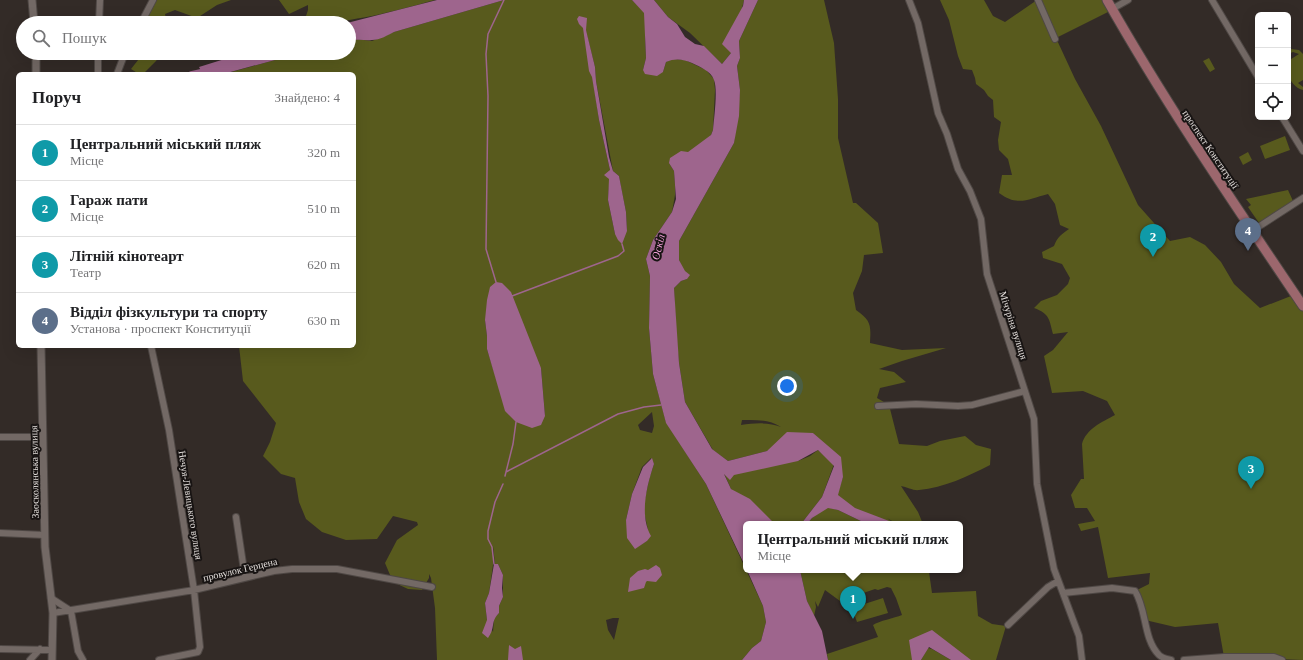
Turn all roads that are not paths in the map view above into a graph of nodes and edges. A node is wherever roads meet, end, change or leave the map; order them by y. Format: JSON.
{"nodes":[{"id":1,"x":32,"y":0,"type":"edge"},
{"id":2,"x":100,"y":0,"type":"edge"},
{"id":3,"x":153,"y":0,"type":"edge"},
{"id":4,"x":910,"y":0,"type":"edge"},
{"id":5,"x":1038,"y":0,"type":"edge"},
{"id":6,"x":1107,"y":0,"type":"edge"},
{"id":7,"x":1128,"y":0,"type":"edge"},
{"id":8,"x":1212,"y":0,"type":"edge"},
{"id":9,"x":1112,"y":10,"type":"junction"},
{"id":10,"x":33,"y":16,"type":"edge"},
{"id":11,"x":99,"y":16,"type":"edge"},
{"id":12,"x":145,"y":16,"type":"edge"},
{"id":13,"x":1055,"y":39,"type":"dead end"},
{"id":14,"x":36,"y":60,"type":"edge"},
{"id":15,"x":98,"y":60,"type":"edge"},
{"id":16,"x":122,"y":60,"type":"edge"},
{"id":17,"x":36,"y":72,"type":"edge"},
{"id":18,"x":98,"y":72,"type":"edge"},
{"id":19,"x":118,"y":72,"type":"edge"},
{"id":20,"x":1255,"y":72,"type":"edge"},
{"id":21,"x":1284,"y":120,"type":"edge"},
{"id":22,"x":1303,"y":151,"type":"edge"},
{"id":23,"x":1303,"y":198,"type":"edge"},
{"id":24,"x":1252,"y":231,"type":"junction"},
{"id":25,"x":1300,"y":294,"type":"edge"},
{"id":26,"x":1303,"y":306,"type":"edge"},
{"id":27,"x":41,"y":348,"type":"edge"},
{"id":28,"x":151,"y":348,"type":"edge"},
{"id":29,"x":1025,"y":391,"type":"junction"},
{"id":30,"x":878,"y":406,"type":"dead end"},
{"id":31,"x":0,"y":437,"type":"edge"},
{"id":32,"x":43,"y":437,"type":"junction"},
{"id":33,"x":236,"y":517,"type":"dead end"},
{"id":34,"x":0,"y":533,"type":"edge"},
{"id":35,"x":45,"y":535,"type":"junction"},
{"id":36,"x":245,"y":577,"type":"junction"},
{"id":37,"x":1058,"y":581,"type":"junction"},
{"id":38,"x":432,"y":587,"type":"dead end"},
{"id":39,"x":194,"y":590,"type":"junction"},
{"id":40,"x":1063,"y":593,"type":"junction"},
{"id":41,"x":51,"y":598,"type":"junction"},
{"id":42,"x":71,"y":611,"type":"junction"},
{"id":43,"x":53,"y":613,"type":"junction"},
{"id":44,"x":1008,"y":625,"type":"dead end"},
{"id":45,"x":0,"y":649,"type":"edge"},
{"id":46,"x":40,"y":649,"type":"junction"},
{"id":47,"x":52,"y":650,"type":"junction"},
{"id":48,"x":30,"y":660,"type":"edge"},
{"id":49,"x":52,"y":660,"type":"edge"},
{"id":50,"x":83,"y":660,"type":"edge"},
{"id":51,"x":159,"y":660,"type":"edge"},
{"id":52,"x":1082,"y":660,"type":"edge"},
{"id":53,"x":1171,"y":660,"type":"edge"},
{"id":54,"x":1184,"y":660,"type":"edge"},
{"id":55,"x":1282,"y":660,"type":"edge"}],
"edges":[{"from":1,"to":10,"type":"street"},
{"from":2,"to":11,"type":"street"},
{"from":3,"to":12,"type":"street"},
{"from":4,"to":29,"type":"street","name":"Мічуріна вулиця"},
{"from":5,"to":13,"type":"street"},
{"from":6,"to":9,"type":"main road","name":"проспект Конституції"},
{"from":7,"to":9,"type":"street"},
{"from":8,"to":20,"type":"street"},
{"from":9,"to":24,"type":"main road","name":"проспект Конституції"},
{"from":14,"to":17,"type":"street"},
{"from":15,"to":18,"type":"street"},
{"from":16,"to":19,"type":"street"},
{"from":21,"to":22,"type":"street"},
{"from":23,"to":24,"type":"street"},
{"from":24,"to":25,"type":"main road","name":"проспект Конституції"},
{"from":25,"to":26,"type":"main road","name":"проспект Конституції"},
{"from":27,"to":32,"type":"street","name":"Заосколянська вулиця"},
{"from":28,"to":39,"type":"street","name":"Нечуя-Левицького вулиця"},
{"from":29,"to":30,"type":"street"},
{"from":29,"to":37,"type":"street","name":"Мічуріна вулиця"},
{"from":31,"to":32,"type":"street"},
{"from":32,"to":35,"type":"street","name":"Заосколянська вулиця"},
{"from":33,"to":36,"type":"street"},
{"from":34,"to":35,"type":"street"},
{"from":35,"to":41,"type":"street","name":"Заосколянська вулиця"},
{"from":36,"to":38,"type":"street","name":"провулок Герцена"},
{"from":36,"to":39,"type":"street","name":"провулок Герцена"},
{"from":37,"to":40,"type":"street","name":"Мічуріна вулиця"},
{"from":37,"to":44,"type":"street"},
{"from":39,"to":42,"type":"street","name":"провулок Герцена"},
{"from":39,"to":51,"type":"street","name":"Нечуя-Левицького вулиця"},
{"from":40,"to":52,"type":"street","name":"Мічуріна вулиця"},
{"from":40,"to":53,"type":"street"},
{"from":41,"to":42,"type":"street"},
{"from":41,"to":43,"type":"street","name":"Заосколянська вулиця"},
{"from":42,"to":43,"type":"street","name":"провулок Герцена"},
{"from":42,"to":50,"type":"street"},
{"from":43,"to":47,"type":"street","name":"Заосколянська вулиця"},
{"from":45,"to":46,"type":"street"},
{"from":46,"to":47,"type":"street"},
{"from":46,"to":48,"type":"street"},
{"from":47,"to":49,"type":"street","name":"Заосколянська вулиця"},
{"from":54,"to":55,"type":"street"}]}
